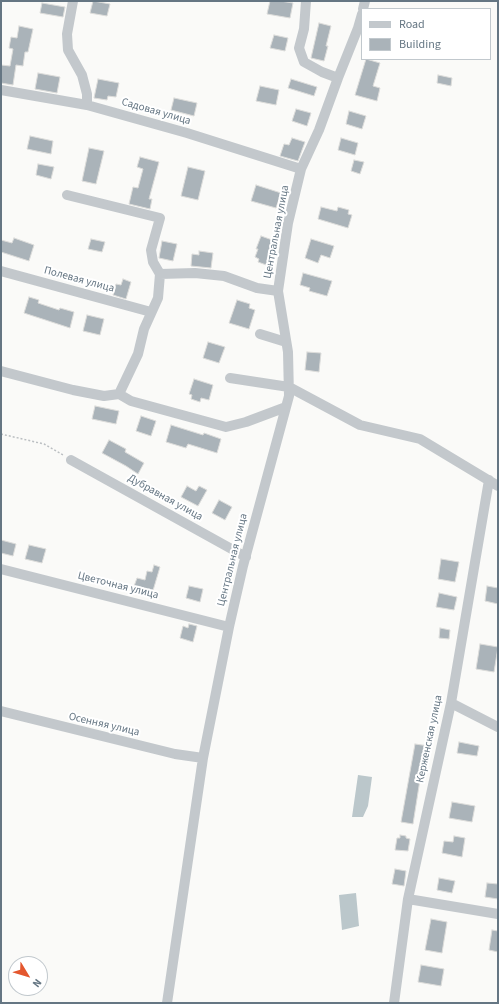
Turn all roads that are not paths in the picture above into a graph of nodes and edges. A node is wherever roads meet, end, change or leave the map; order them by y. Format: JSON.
{"nodes":[{"id":1,"x":73,"y":1,"type":"edge"},
{"id":2,"x":306,"y":1,"type":"edge"},
{"id":3,"x":361,"y":18,"type":"edge"},
{"id":4,"x":338,"y":78,"type":"junction"},
{"id":5,"x":1,"y":90,"type":"edge"},
{"id":6,"x":87,"y":105,"type":"junction"},
{"id":7,"x":302,"y":169,"type":"junction"},
{"id":8,"x":67,"y":195,"type":"dead end"},
{"id":9,"x":1,"y":271,"type":"edge"},
{"id":10,"x":160,"y":274,"type":"junction"},
{"id":11,"x":278,"y":291,"type":"junction"},
{"id":12,"x":151,"y":312,"type":"junction"},
{"id":13,"x":260,"y":334,"type":"dead end"},
{"id":14,"x":286,"y":342,"type":"junction"},
{"id":15,"x":1,"y":371,"type":"edge"},
{"id":16,"x":230,"y":378,"type":"dead end"},
{"id":17,"x":289,"y":387,"type":"junction"},
{"id":18,"x":119,"y":394,"type":"junction"},
{"id":19,"x":286,"y":407,"type":"junction"},
{"id":20,"x":71,"y":460,"type":"road end"},
{"id":21,"x":494,"y":483,"type":"edge"},
{"id":22,"x":246,"y":556,"type":"junction"},
{"id":23,"x":1,"y":569,"type":"edge"},
{"id":24,"x":229,"y":627,"type":"junction"},
{"id":25,"x":450,"y":704,"type":"junction"},
{"id":26,"x":1,"y":711,"type":"edge"},
{"id":27,"x":498,"y":727,"type":"edge"},
{"id":28,"x":203,"y":758,"type":"junction"},
{"id":29,"x":408,"y":899,"type":"junction"},
{"id":30,"x":498,"y":914,"type":"edge"},
{"id":31,"x":167,"y":1003,"type":"edge"},
{"id":32,"x":394,"y":1003,"type":"edge"}],
"edges":[{"from":1,"to":6,"type":"street"},
{"from":2,"to":4,"type":"street"},
{"from":3,"to":4,"type":"street","name":"Центральная улица"},
{"from":4,"to":7,"type":"street","name":"Центральная улица"},
{"from":5,"to":6,"type":"street","name":"Садовая улица"},
{"from":6,"to":7,"type":"street","name":"Садовая улица"},
{"from":7,"to":11,"type":"street","name":"Центральная улица"},
{"from":8,"to":10,"type":"street"},
{"from":9,"to":12,"type":"street","name":"Полевая улица"},
{"from":10,"to":11,"type":"street"},
{"from":10,"to":12,"type":"street"},
{"from":11,"to":14,"type":"street","name":"Центральная улица"},
{"from":12,"to":18,"type":"street"},
{"from":13,"to":14,"type":"street"},
{"from":14,"to":17,"type":"street","name":"Центральная улица"},
{"from":15,"to":18,"type":"street"},
{"from":16,"to":17,"type":"street"},
{"from":17,"to":19,"type":"street","name":"Центральная улица"},
{"from":17,"to":21,"type":"street"},
{"from":18,"to":19,"type":"street"},
{"from":19,"to":22,"type":"street","name":"Центральная улица"},
{"from":20,"to":22,"type":"street","name":"Дубравная улица"},
{"from":21,"to":25,"type":"street","name":"Керженская улица"},
{"from":22,"to":24,"type":"street","name":"Центральная улица"},
{"from":23,"to":24,"type":"street","name":"Цветочная улица"},
{"from":24,"to":28,"type":"street","name":"Центральная улица"},
{"from":25,"to":27,"type":"street"},
{"from":25,"to":29,"type":"street","name":"Керженская улица"},
{"from":26,"to":28,"type":"street","name":"Осенняя улица"},
{"from":28,"to":31,"type":"street","name":"Центральная улица"},
{"from":29,"to":30,"type":"street"},
{"from":29,"to":32,"type":"street","name":"Керженская улица"}]}
